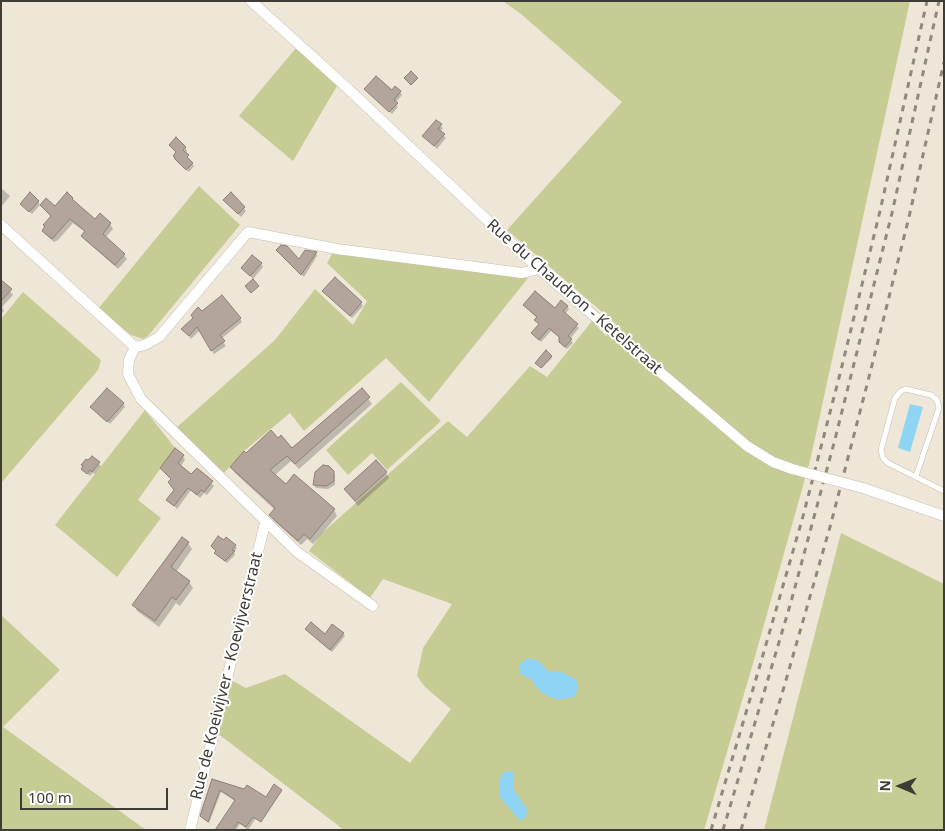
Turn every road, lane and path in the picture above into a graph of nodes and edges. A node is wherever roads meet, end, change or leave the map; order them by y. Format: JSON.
{"nodes":[{"id":1,"x":251,"y":1,"type":"edge"},
{"id":2,"x":1,"y":225,"type":"edge"},
{"id":3,"x":539,"y":269,"type":"junction"},
{"id":4,"x":135,"y":346,"type":"junction"},
{"id":5,"x":916,"y":476,"type":"junction"},
{"id":6,"x":944,"y":491,"type":"edge"},
{"id":7,"x":944,"y":516,"type":"edge"},
{"id":8,"x":265,"y":522,"type":"junction"},
{"id":9,"x":374,"y":606,"type":"dead end"},
{"id":10,"x":190,"y":830,"type":"edge"}],
"edges":[{"from":1,"to":3,"type":"street","name":"Rue du Chaudron - Ketelstraat"},
{"from":2,"to":4,"type":"street"},
{"from":3,"to":4,"type":"street"},
{"from":3,"to":7,"type":"street","name":"Rue du Chaudron - Ketelstraat","bridge":true},
{"from":4,"to":8,"type":"street"},
{"from":5,"to":5,"type":"lane"},
{"from":5,"to":6,"type":"lane"},
{"from":8,"to":9,"type":"street"},
{"from":8,"to":10,"type":"street","name":"Rue de Koeivijver - Koevijverstraat"}]}
